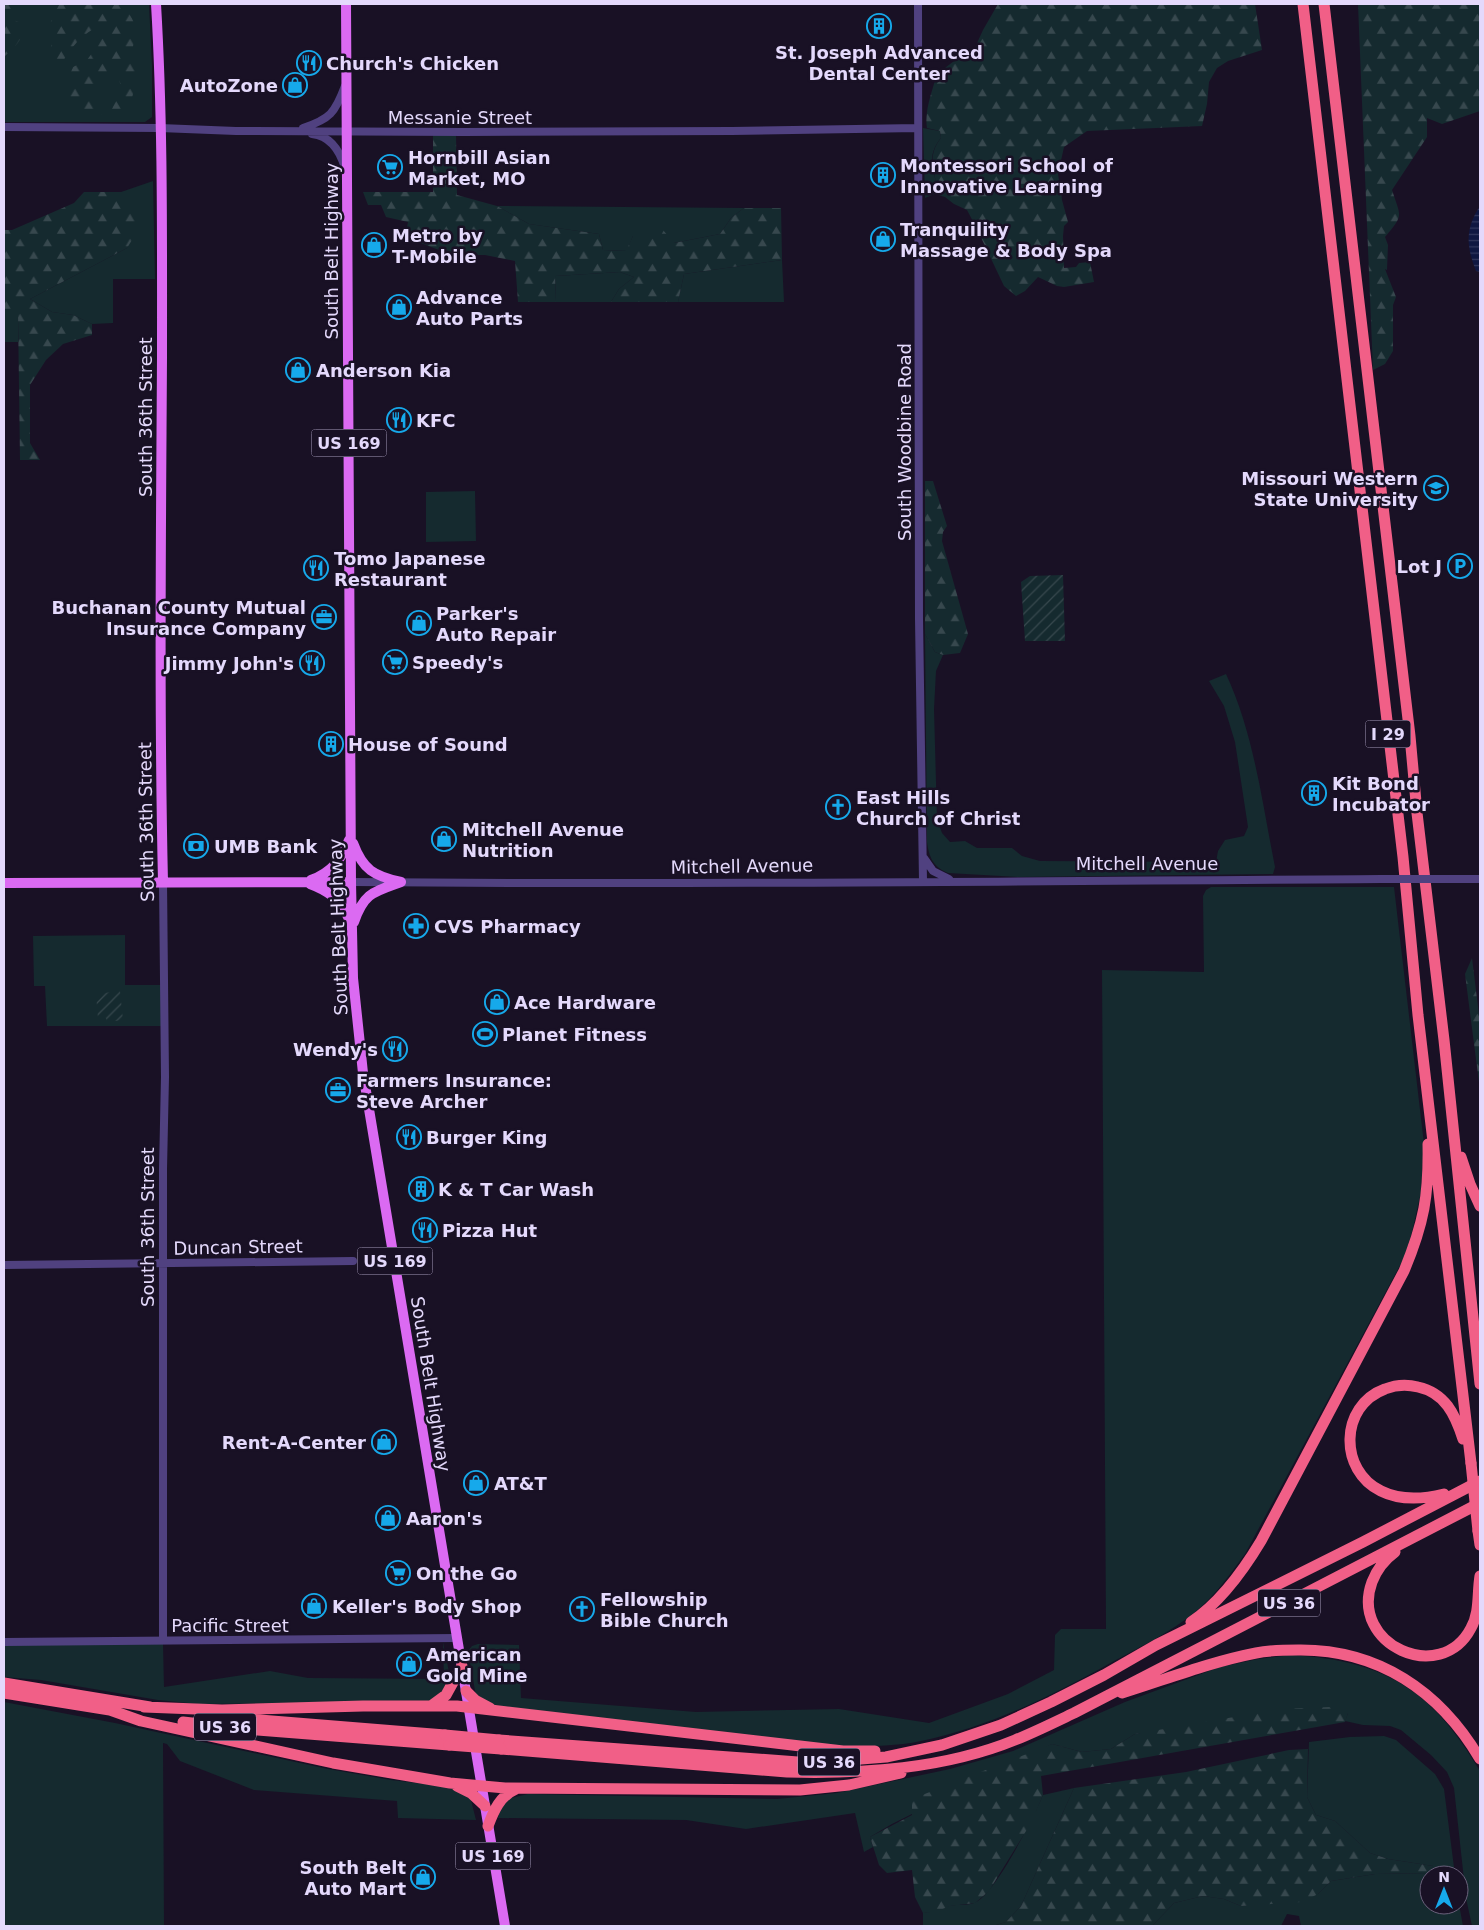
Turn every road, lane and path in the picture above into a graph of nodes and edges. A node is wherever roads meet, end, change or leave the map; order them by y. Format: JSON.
{"nodes":[{"id":1,"x":156,"y":4,"type":"edge"},
{"id":2,"x":346,"y":4,"type":"edge"},
{"id":3,"x":918,"y":4,"type":"edge"},
{"id":4,"x":1302,"y":4,"type":"edge"},
{"id":5,"x":1324,"y":4,"type":"edge"},
{"id":6,"x":346,"y":82,"type":"junction"},
{"id":7,"x":4,"y":127,"type":"edge"},
{"id":8,"x":160,"y":128,"type":"junction"},
{"id":9,"x":917,"y":128,"type":"junction"},
{"id":10,"x":295,"y":131,"type":"junction"},
{"id":11,"x":347,"y":131,"type":"junction"},
{"id":12,"x":347,"y":177,"type":"junction"},
{"id":13,"x":351,"y":837,"type":"junction"},
{"id":14,"x":923,"y":856,"type":"junction"},
{"id":15,"x":1480,"y":879,"type":"edge"},
{"id":16,"x":923,"y":881,"type":"junction"},
{"id":17,"x":953,"y":881,"type":"junction"},
{"id":18,"x":163,"y":882,"type":"junction"},
{"id":19,"x":305,"y":882,"type":"junction"},
{"id":20,"x":351,"y":882,"type":"junction"},
{"id":21,"x":401,"y":882,"type":"junction"},
{"id":22,"x":4,"y":883,"type":"edge"},
{"id":23,"x":351,"y":927,"type":"junction"},
{"id":24,"x":1446,"y":1062,"type":"junction"},
{"id":25,"x":1427,"y":1080,"type":"junction"},
{"id":26,"x":1480,"y":1206,"type":"edge"},
{"id":27,"x":353,"y":1261,"type":"dead end"},
{"id":28,"x":163,"y":1264,"type":"junction"},
{"id":29,"x":4,"y":1265,"type":"edge"},
{"id":30,"x":1480,"y":1384,"type":"edge"},
{"id":31,"x":1471,"y":1458,"type":"junction"},
{"id":32,"x":1480,"y":1481,"type":"edge"},
{"id":33,"x":1463,"y":1489,"type":"junction"},
{"id":34,"x":1480,"y":1503,"type":"edge"},
{"id":35,"x":1407,"y":1540,"type":"junction"},
{"id":36,"x":1480,"y":1545,"type":"edge"},
{"id":37,"x":1480,"y":1576,"type":"edge"},
{"id":38,"x":457,"y":1638,"type":"junction"},
{"id":39,"x":163,"y":1640,"type":"junction"},
{"id":40,"x":4,"y":1642,"type":"edge"},
{"id":41,"x":1156,"y":1645,"type":"junction"},
{"id":42,"x":462,"y":1666,"type":"junction"},
{"id":43,"x":4,"y":1683,"type":"edge"},
{"id":44,"x":466,"y":1691,"type":"junction"},
{"id":45,"x":4,"y":1693,"type":"edge"},
{"id":46,"x":1097,"y":1701,"type":"junction"},
{"id":47,"x":431,"y":1706,"type":"junction"},
{"id":48,"x":144,"y":1707,"type":"junction"},
{"id":49,"x":469,"y":1708,"type":"junction"},
{"id":50,"x":110,"y":1710,"type":"junction"},
{"id":51,"x":494,"y":1710,"type":"junction"},
{"id":52,"x":447,"y":1740,"type":"junction"},
{"id":53,"x":942,"y":1744,"type":"junction"},
{"id":54,"x":500,"y":1745,"type":"junction"},
{"id":55,"x":956,"y":1757,"type":"junction"},
{"id":56,"x":1480,"y":1758,"type":"edge"},
{"id":57,"x":450,"y":1783,"type":"junction"},
{"id":58,"x":481,"y":1786,"type":"junction"},
{"id":59,"x":518,"y":1788,"type":"junction"},
{"id":60,"x":485,"y":1806,"type":"junction"},
{"id":61,"x":488,"y":1826,"type":"junction"},
{"id":62,"x":505,"y":1926,"type":"edge"}],
"edges":[{"from":1,"to":8,"type":"main road","name":"South 36th Street"},
{"from":2,"to":6,"type":"main road","name":"South Belt Highway","number":"US 169"},
{"from":3,"to":9,"type":"street","name":"South Woodbine Road"},
{"from":4,"to":25,"type":"highway","number":"I 29"},
{"from":5,"to":24,"type":"highway","number":"I 29"},
{"from":6,"to":10,"type":"street"},
{"from":6,"to":11,"type":"main road","name":"South Belt Highway","number":"US 169"},
{"from":7,"to":8,"type":"street","name":"Messanie Street"},
{"from":8,"to":10,"type":"street","name":"Messanie Street"},
{"from":8,"to":18,"type":"main road","name":"South 36th Street"},
{"from":9,"to":11,"type":"street","name":"Messanie Street"},
{"from":9,"to":14,"type":"street","name":"South Woodbine Road"},
{"from":10,"to":11,"type":"street","name":"Messanie Street"},
{"from":10,"to":12,"type":"street"},
{"from":11,"to":12,"type":"main road","name":"South Belt Highway","number":"US 169"},
{"from":12,"to":13,"type":"main road","name":"South Belt Highway","number":"US 169"},
{"from":13,"to":19,"type":"main road"},
{"from":13,"to":20,"type":"main road","name":"South Belt Highway","number":"US 169"},
{"from":13,"to":21,"type":"main road"},
{"from":14,"to":16,"type":"street","name":"South Woodbine Road"},
{"from":14,"to":17,"type":"street"},
{"from":15,"to":17,"type":"street","name":"Mitchell Avenue","bridge":true},
{"from":16,"to":17,"type":"street","name":"Mitchell Avenue"},
{"from":16,"to":21,"type":"street","name":"Mitchell Avenue"},
{"from":18,"to":19,"type":"main road","name":"Mitchell Avenue"},
{"from":18,"to":22,"type":"main road","name":"Mitchell Avenue"},
{"from":18,"to":28,"type":"street","name":"South 36th Street"},
{"from":19,"to":20,"type":"main road","name":"Mitchell Avenue"},
{"from":19,"to":23,"type":"main road"},
{"from":20,"to":21,"type":"street","name":"Mitchell Avenue"},
{"from":20,"to":23,"type":"main road","name":"South Belt Highway","number":"US 169"},
{"from":21,"to":23,"type":"main road"},
{"from":23,"to":38,"type":"main road","name":"South Belt Highway","number":"US 169"},
{"from":24,"to":26,"type":"highway"},
{"from":24,"to":30,"type":"highway","number":"I 29"},
{"from":25,"to":31,"type":"highway","number":"I 29"},
{"from":25,"to":41,"type":"highway"},
{"from":27,"to":28,"type":"street","name":"Duncan Street"},
{"from":28,"to":29,"type":"street","name":"Duncan Street"},
{"from":28,"to":39,"type":"street","name":"South 36th Street"},
{"from":31,"to":33,"type":"highway"},
{"from":31,"to":36,"type":"highway","number":"I 29","bridge":true},
{"from":32,"to":33,"type":"highway","number":"US 36"},
{"from":33,"to":41,"type":"highway","number":"US 36"},
{"from":34,"to":35,"type":"highway","number":"US 36"},
{"from":35,"to":37,"type":"highway"},
{"from":35,"to":46,"type":"highway","number":"US 36"},
{"from":38,"to":39,"type":"street","name":"Pacific Street"},
{"from":38,"to":42,"type":"main road","name":"South Belt Highway","number":"US 169"},
{"from":39,"to":40,"type":"street","name":"Pacific Street"},
{"from":41,"to":53,"type":"highway","number":"US 36"},
{"from":42,"to":44,"type":"main road","name":"South Belt Highway","number":"US 169"},
{"from":42,"to":47,"type":"highway"},
{"from":43,"to":48,"type":"highway","number":"US 36"},
{"from":44,"to":49,"type":"main road","name":"South Belt Highway","number":"US 169"},
{"from":44,"to":51,"type":"highway"},
{"from":45,"to":50,"type":"highway","number":"US 36"},
{"from":46,"to":55,"type":"highway","number":"US 36"},
{"from":46,"to":56,"type":"highway"},
{"from":47,"to":48,"type":"highway"},
{"from":47,"to":49,"type":"highway"},
{"from":48,"to":52,"type":"highway","number":"US 36"},
{"from":49,"to":51,"type":"highway"},
{"from":49,"to":58,"type":"main road","name":"South Belt Highway","number":"US 169"},
{"from":50,"to":52,"type":"highway","number":"US 36"},
{"from":50,"to":57,"type":"highway"},
{"from":51,"to":53,"type":"highway"},
{"from":52,"to":54,"type":"highway","number":"US 36","bridge":true},
{"from":53,"to":54,"type":"highway","number":"US 36"},
{"from":54,"to":55,"type":"highway","number":"US 36"},
{"from":55,"to":59,"type":"highway"},
{"from":57,"to":58,"type":"highway"},
{"from":57,"to":60,"type":"highway"},
{"from":58,"to":59,"type":"highway"},
{"from":58,"to":60,"type":"main road","name":"South Belt Highway","number":"US 169"},
{"from":59,"to":61,"type":"highway"},
{"from":60,"to":61,"type":"main road","name":"South Belt Highway","number":"US 169"},
{"from":61,"to":62,"type":"main road","name":"South Belt Highway","number":"US 169"}]}
